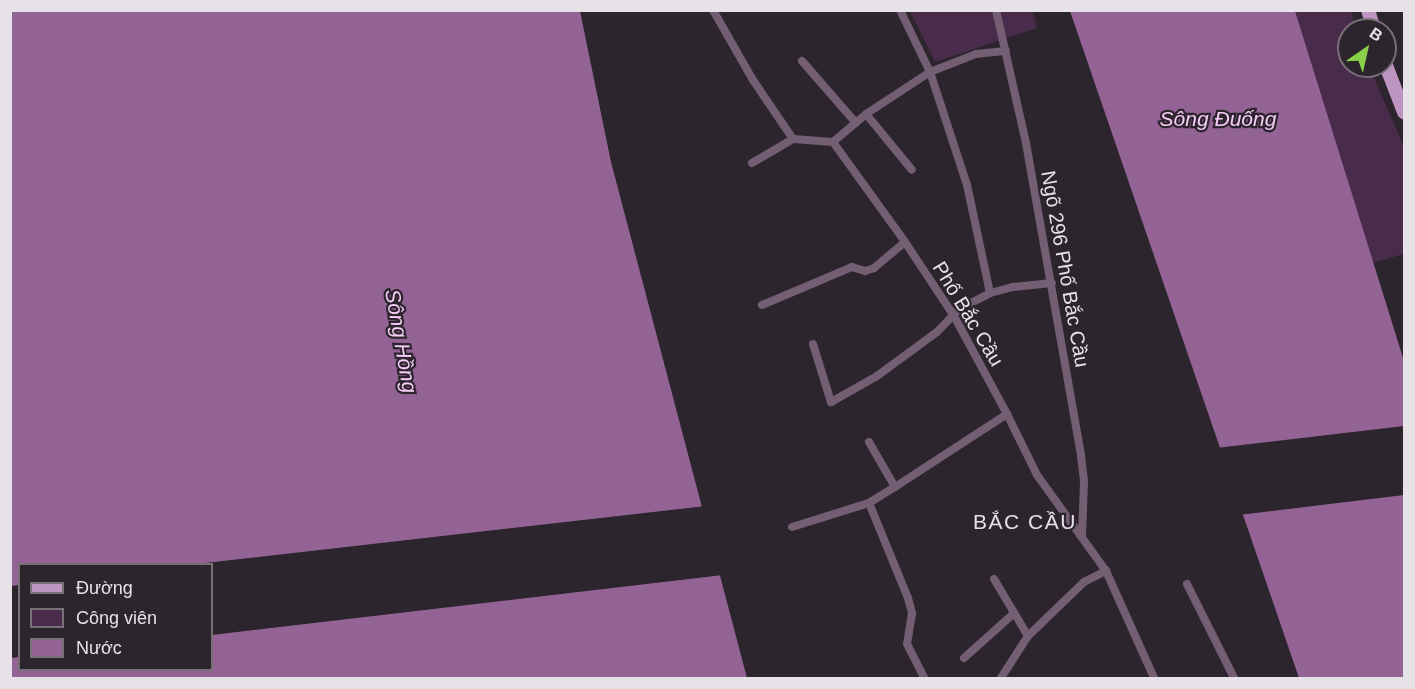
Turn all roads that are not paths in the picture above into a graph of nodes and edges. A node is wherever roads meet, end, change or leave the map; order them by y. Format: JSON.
{"nodes":[{"id":1,"x":712,"y":10,"type":"edge"},
{"id":2,"x":900,"y":10,"type":"edge"},
{"id":3,"x":996,"y":10,"type":"edge"},
{"id":4,"x":1006,"y":51,"type":"junction"},
{"id":5,"x":802,"y":61,"type":"dead end"},
{"id":6,"x":930,"y":72,"type":"junction"},
{"id":7,"x":1391,"y":78,"type":"edge"},
{"id":8,"x":1404,"y":112,"type":"edge"},
{"id":9,"x":866,"y":114,"type":"junction"},
{"id":10,"x":856,"y":123,"type":"junction"},
{"id":11,"x":793,"y":139,"type":"junction"},
{"id":12,"x":833,"y":142,"type":"junction"},
{"id":13,"x":752,"y":163,"type":"dead end"},
{"id":14,"x":912,"y":170,"type":"dead end"},
{"id":15,"x":905,"y":242,"type":"junction"},
{"id":16,"x":1052,"y":283,"type":"junction"},
{"id":17,"x":990,"y":293,"type":"junction"},
{"id":18,"x":762,"y":305,"type":"dead end"},
{"id":19,"x":954,"y":316,"type":"junction"},
{"id":20,"x":813,"y":344,"type":"dead end"},
{"id":21,"x":1007,"y":414,"type":"junction"},
{"id":22,"x":869,"y":442,"type":"dead end"},
{"id":23,"x":895,"y":487,"type":"junction"},
{"id":24,"x":869,"y":503,"type":"junction"},
{"id":25,"x":792,"y":527,"type":"dead end"},
{"id":26,"x":1082,"y":536,"type":"junction"},
{"id":27,"x":1106,"y":571,"type":"junction"},
{"id":28,"x":994,"y":579,"type":"dead end"},
{"id":29,"x":1187,"y":584,"type":"dead end"},
{"id":30,"x":1013,"y":614,"type":"junction"},
{"id":31,"x":1028,"y":636,"type":"junction"},
{"id":32,"x":964,"y":658,"type":"dead end"},
{"id":33,"x":924,"y":678,"type":"edge"},
{"id":34,"x":1001,"y":678,"type":"edge"},
{"id":35,"x":1154,"y":678,"type":"edge"},
{"id":36,"x":1234,"y":678,"type":"edge"}],
"edges":[{"from":1,"to":11,"type":"street"},
{"from":2,"to":6,"type":"street"},
{"from":3,"to":4,"type":"street","name":"Ngõ 296 Phố Bắc Cầu"},
{"from":4,"to":6,"type":"street"},
{"from":4,"to":16,"type":"street","name":"Ngõ 296 Phố Bắc Cầu"},
{"from":5,"to":10,"type":"street"},
{"from":6,"to":9,"type":"street"},
{"from":6,"to":17,"type":"street"},
{"from":7,"to":8,"type":"main road"},
{"from":9,"to":10,"type":"street"},
{"from":9,"to":14,"type":"street"},
{"from":10,"to":12,"type":"street"},
{"from":11,"to":12,"type":"street"},
{"from":11,"to":13,"type":"street"},
{"from":12,"to":15,"type":"street","name":"Phố Bắc Cầu"},
{"from":15,"to":18,"type":"street"},
{"from":15,"to":19,"type":"street","name":"Phố Bắc Cầu"},
{"from":16,"to":17,"type":"street"},
{"from":16,"to":26,"type":"street","name":"Ngõ 296 Phố Bắc Cầu"},
{"from":17,"to":19,"type":"street"},
{"from":19,"to":20,"type":"street"},
{"from":19,"to":21,"type":"street","name":"Phố Bắc Cầu"},
{"from":21,"to":23,"type":"street"},
{"from":21,"to":26,"type":"street","name":"Phố Bắc Cầu"},
{"from":22,"to":23,"type":"street"},
{"from":23,"to":24,"type":"street"},
{"from":24,"to":25,"type":"street"},
{"from":24,"to":33,"type":"street"},
{"from":26,"to":27,"type":"street","name":"Phố Bắc Cầu"},
{"from":27,"to":31,"type":"street"},
{"from":27,"to":35,"type":"street","name":"Phố Bắc Cầu"},
{"from":28,"to":30,"type":"street"},
{"from":29,"to":36,"type":"street"},
{"from":30,"to":31,"type":"street"},
{"from":30,"to":32,"type":"street"},
{"from":31,"to":34,"type":"street"}]}
